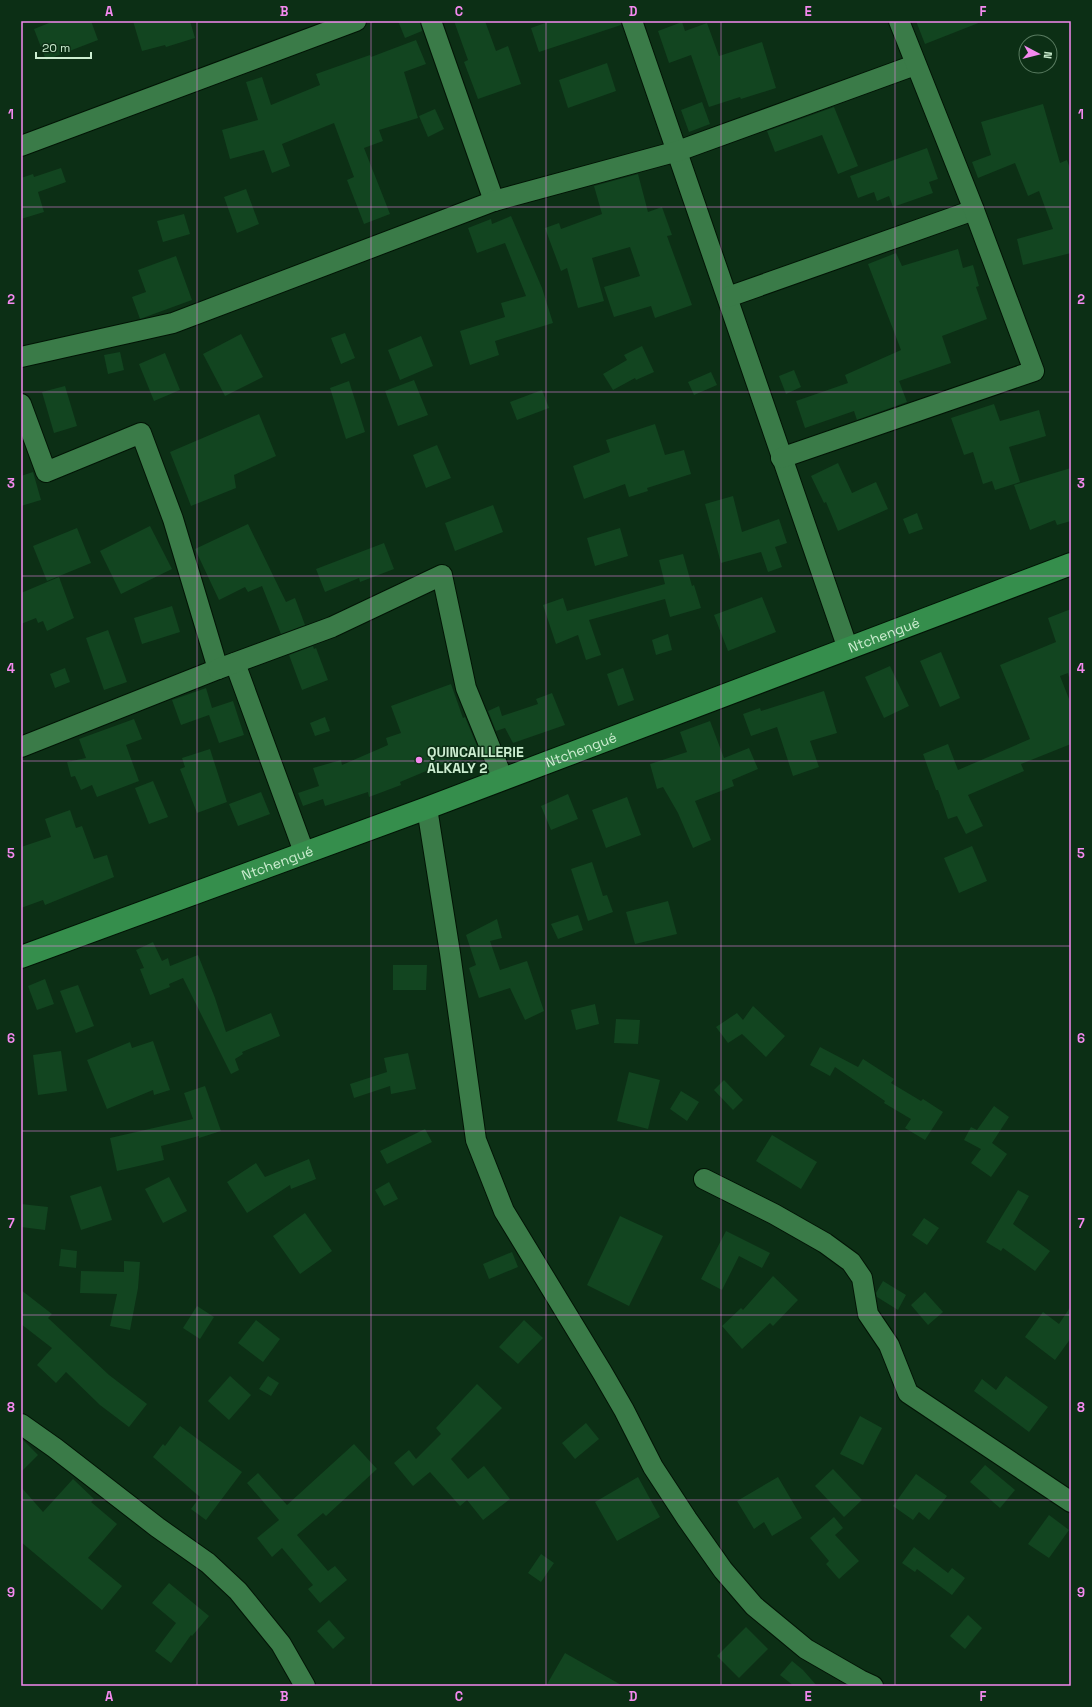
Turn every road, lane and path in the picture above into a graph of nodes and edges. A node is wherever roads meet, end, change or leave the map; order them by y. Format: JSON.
{"nodes":[{"id":1,"x":356,"y":21,"type":"edge"},
{"id":2,"x":431,"y":21,"type":"edge"},
{"id":3,"x":632,"y":21,"type":"edge"},
{"id":4,"x":899,"y":21,"type":"edge"},
{"id":5,"x":915,"y":65,"type":"junction"},
{"id":6,"x":21,"y":146,"type":"edge"},
{"id":7,"x":678,"y":151,"type":"junction"},
{"id":8,"x":494,"y":201,"type":"junction"},
{"id":9,"x":974,"y":210,"type":"junction"},
{"id":10,"x":728,"y":297,"type":"junction"},
{"id":11,"x":21,"y":357,"type":"edge"},
{"id":12,"x":21,"y":404,"type":"edge"},
{"id":13,"x":781,"y":458,"type":"junction"},
{"id":14,"x":1071,"y":564,"type":"edge"},
{"id":15,"x":848,"y":650,"type":"junction"},
{"id":16,"x":226,"y":666,"type":"junction"},
{"id":17,"x":21,"y":747,"type":"edge"},
{"id":18,"x":503,"y":779,"type":"junction"},
{"id":19,"x":427,"y":808,"type":"junction"},
{"id":20,"x":304,"y":852,"type":"junction"},
{"id":21,"x":21,"y":957,"type":"edge"},
{"id":22,"x":704,"y":1180,"type":"dead end"},
{"id":23,"x":21,"y":1424,"type":"edge"},
{"id":24,"x":1071,"y":1502,"type":"edge"},
{"id":25,"x":305,"y":1686,"type":"edge"},
{"id":26,"x":874,"y":1686,"type":"edge"}],
"edges":[{"from":1,"to":6,"type":"street"},
{"from":2,"to":8,"type":"street"},
{"from":3,"to":7,"type":"street"},
{"from":4,"to":5,"type":"street"},
{"from":5,"to":7,"type":"street"},
{"from":5,"to":9,"type":"street"},
{"from":7,"to":8,"type":"street"},
{"from":7,"to":10,"type":"street"},
{"from":8,"to":11,"type":"street"},
{"from":9,"to":10,"type":"street"},
{"from":9,"to":13,"type":"street"},
{"from":10,"to":13,"type":"street"},
{"from":12,"to":16,"type":"street"},
{"from":13,"to":15,"type":"street"},
{"from":14,"to":15,"type":"main road","name":"Ntchengué"},
{"from":15,"to":18,"type":"main road","name":"Ntchengué"},
{"from":16,"to":17,"type":"street"},
{"from":16,"to":18,"type":"street"},
{"from":16,"to":20,"type":"street"},
{"from":18,"to":19,"type":"main road","name":"Ntchengué"},
{"from":19,"to":20,"type":"main road","name":"Ntchengué"},
{"from":19,"to":26,"type":"street"},
{"from":20,"to":21,"type":"main road","name":"Ntchengué"},
{"from":22,"to":24,"type":"street"},
{"from":23,"to":25,"type":"street"}]}
